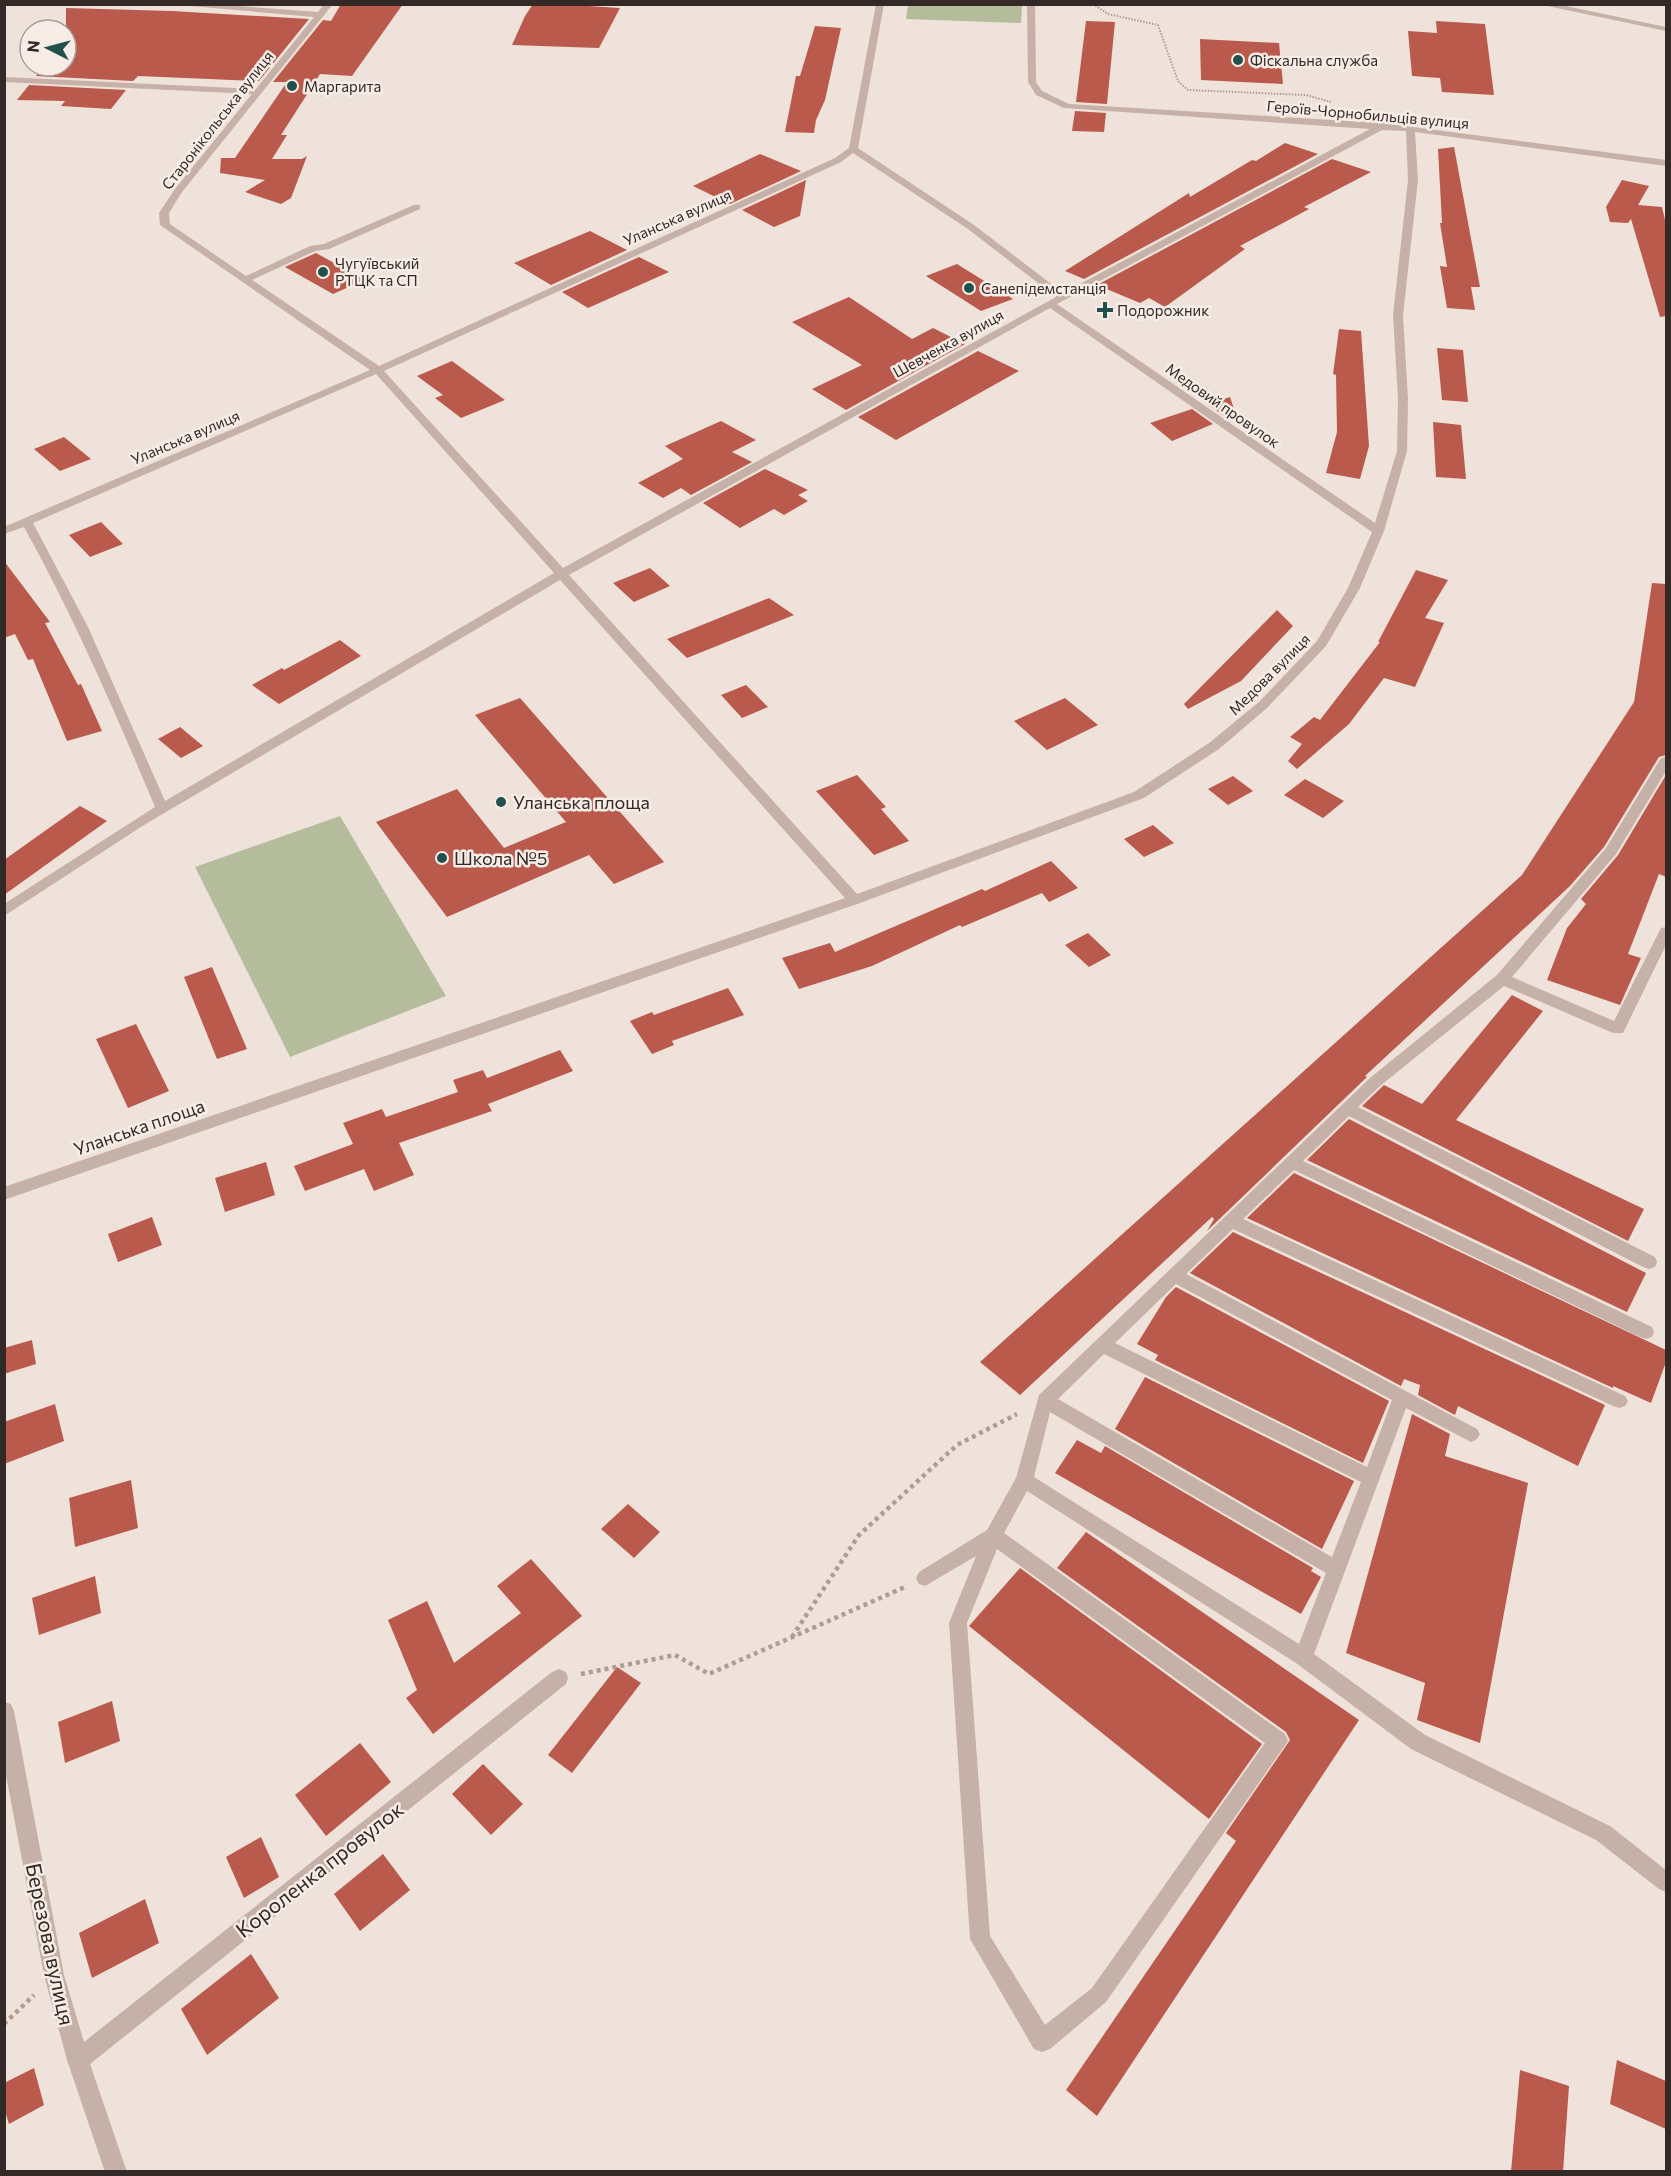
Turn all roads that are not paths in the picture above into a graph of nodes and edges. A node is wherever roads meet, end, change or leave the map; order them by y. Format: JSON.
{"nodes":[{"id":1,"x":172,"y":4,"type":"edge"},
{"id":2,"x":329,"y":4,"type":"edge"},
{"id":3,"x":880,"y":4,"type":"edge"},
{"id":4,"x":1031,"y":4,"type":"edge"},
{"id":5,"x":1542,"y":4,"type":"edge"},
{"id":6,"x":321,"y":15,"type":"junction"},
{"id":7,"x":1666,"y":29,"type":"edge"},
{"id":8,"x":4,"y":79,"type":"edge"},
{"id":9,"x":256,"y":92,"type":"junction"},
{"id":10,"x":1382,"y":126,"type":"junction"},
{"id":11,"x":1410,"y":129,"type":"junction"},
{"id":12,"x":853,"y":149,"type":"junction"},
{"id":13,"x":1666,"y":163,"type":"edge"},
{"id":14,"x":417,"y":207,"type":"dead end"},
{"id":15,"x":246,"y":279,"type":"junction"},
{"id":16,"x":1062,"y":297,"type":"junction"},
{"id":17,"x":1050,"y":304,"type":"junction"},
{"id":18,"x":378,"y":370,"type":"junction"},
{"id":19,"x":27,"y":522,"type":"junction"},
{"id":20,"x":4,"y":531,"type":"edge"},
{"id":21,"x":1378,"y":531,"type":"junction"},
{"id":22,"x":563,"y":573,"type":"junction"},
{"id":23,"x":1666,"y":761,"type":"edge"},
{"id":24,"x":162,"y":808,"type":"junction"},
{"id":25,"x":855,"y":900,"type":"junction"},
{"id":26,"x":4,"y":911,"type":"edge"},
{"id":27,"x":1666,"y":932,"type":"edge"},
{"id":28,"x":1502,"y":979,"type":"junction"},
{"id":29,"x":1348,"y":1109,"type":"junction"},
{"id":30,"x":1292,"y":1162,"type":"junction"},
{"id":31,"x":4,"y":1194,"type":"edge"},
{"id":32,"x":1231,"y":1221,"type":"junction"},
{"id":33,"x":1649,"y":1262,"type":"dead end"},
{"id":34,"x":1174,"y":1276,"type":"junction"},
{"id":35,"x":1646,"y":1332,"type":"dead end"},
{"id":36,"x":1102,"y":1345,"type":"junction"},
{"id":37,"x":1402,"y":1397,"type":"junction"},
{"id":38,"x":1045,"y":1400,"type":"junction"},
{"id":39,"x":1619,"y":1401,"type":"dead end"},
{"id":40,"x":1471,"y":1434,"type":"dead end"},
{"id":41,"x":1371,"y":1478,"type":"junction"},
{"id":42,"x":1024,"y":1479,"type":"junction"},
{"id":43,"x":993,"y":1536,"type":"junction"},
{"id":44,"x":1336,"y":1569,"type":"junction"},
{"id":45,"x":925,"y":1578,"type":"road end"},
{"id":46,"x":1302,"y":1657,"type":"junction"},
{"id":47,"x":560,"y":1678,"type":"road end"},
{"id":48,"x":4,"y":1711,"type":"edge"},
{"id":49,"x":1666,"y":1882,"type":"edge"},
{"id":50,"x":78,"y":2060,"type":"junction"},
{"id":51,"x":116,"y":2172,"type":"edge"}],
"edges":[{"from":1,"to":6,"type":"street"},
{"from":2,"to":6,"type":"street","name":"Старонікольська вулиця"},
{"from":3,"to":12,"type":"street"},
{"from":4,"to":10,"type":"street","name":"Героїв-Чорнобильців вулиця"},
{"from":5,"to":7,"type":"street"},
{"from":6,"to":9,"type":"street","name":"Старонікольська вулиця"},
{"from":8,"to":9,"type":"street"},
{"from":9,"to":15,"type":"street","name":"Старонікольська вулиця"},
{"from":10,"to":11,"type":"street","name":"Героїв-Чорнобильців вулиця"},
{"from":10,"to":16,"type":"street","name":"Шевченка вулиця"},
{"from":11,"to":13,"type":"street","name":"Героїв-Чорнобильців вулиця"},
{"from":11,"to":21,"type":"street","name":"Медова вулиця"},
{"from":12,"to":16,"type":"street"},
{"from":12,"to":18,"type":"street","name":"Уланська вулиця"},
{"from":14,"to":15,"type":"street"},
{"from":15,"to":18,"type":"street","name":"Старонікольська вулиця"},
{"from":16,"to":17,"type":"street","name":"Шевченка вулиця"},
{"from":17,"to":21,"type":"street","name":"Медовий провулок"},
{"from":17,"to":22,"type":"street","name":"Шевченка вулиця"},
{"from":18,"to":19,"type":"street","name":"Уланська вулиця"},
{"from":18,"to":22,"type":"street"},
{"from":19,"to":20,"type":"street","name":"Уланська вулиця"},
{"from":19,"to":24,"type":"street"},
{"from":21,"to":25,"type":"street","name":"Медова вулиця"},
{"from":22,"to":24,"type":"street"},
{"from":22,"to":25,"type":"street"},
{"from":23,"to":28,"type":"street"},
{"from":24,"to":26,"type":"street"},
{"from":25,"to":31,"type":"street","name":"Уланська площа"},
{"from":27,"to":28,"type":"street"},
{"from":28,"to":29,"type":"street"},
{"from":29,"to":30,"type":"street"},
{"from":29,"to":33,"type":"street"},
{"from":30,"to":32,"type":"street"},
{"from":30,"to":35,"type":"street"},
{"from":32,"to":34,"type":"street"},
{"from":32,"to":39,"type":"street"},
{"from":34,"to":36,"type":"street"},
{"from":34,"to":37,"type":"street"},
{"from":36,"to":38,"type":"street"},
{"from":36,"to":41,"type":"street"},
{"from":37,"to":40,"type":"street"},
{"from":37,"to":41,"type":"street"},
{"from":38,"to":42,"type":"street"},
{"from":38,"to":44,"type":"street"},
{"from":41,"to":44,"type":"street"},
{"from":42,"to":43,"type":"street"},
{"from":42,"to":46,"type":"street"},
{"from":43,"to":43,"type":"street"},
{"from":43,"to":45,"type":"street"},
{"from":44,"to":46,"type":"street"},
{"from":46,"to":49,"type":"street"},
{"from":47,"to":50,"type":"street","name":"Короленка провулок"},
{"from":48,"to":50,"type":"street","name":"Березова вулиця"},
{"from":50,"to":51,"type":"street","name":"Березова вулиця"}]}
